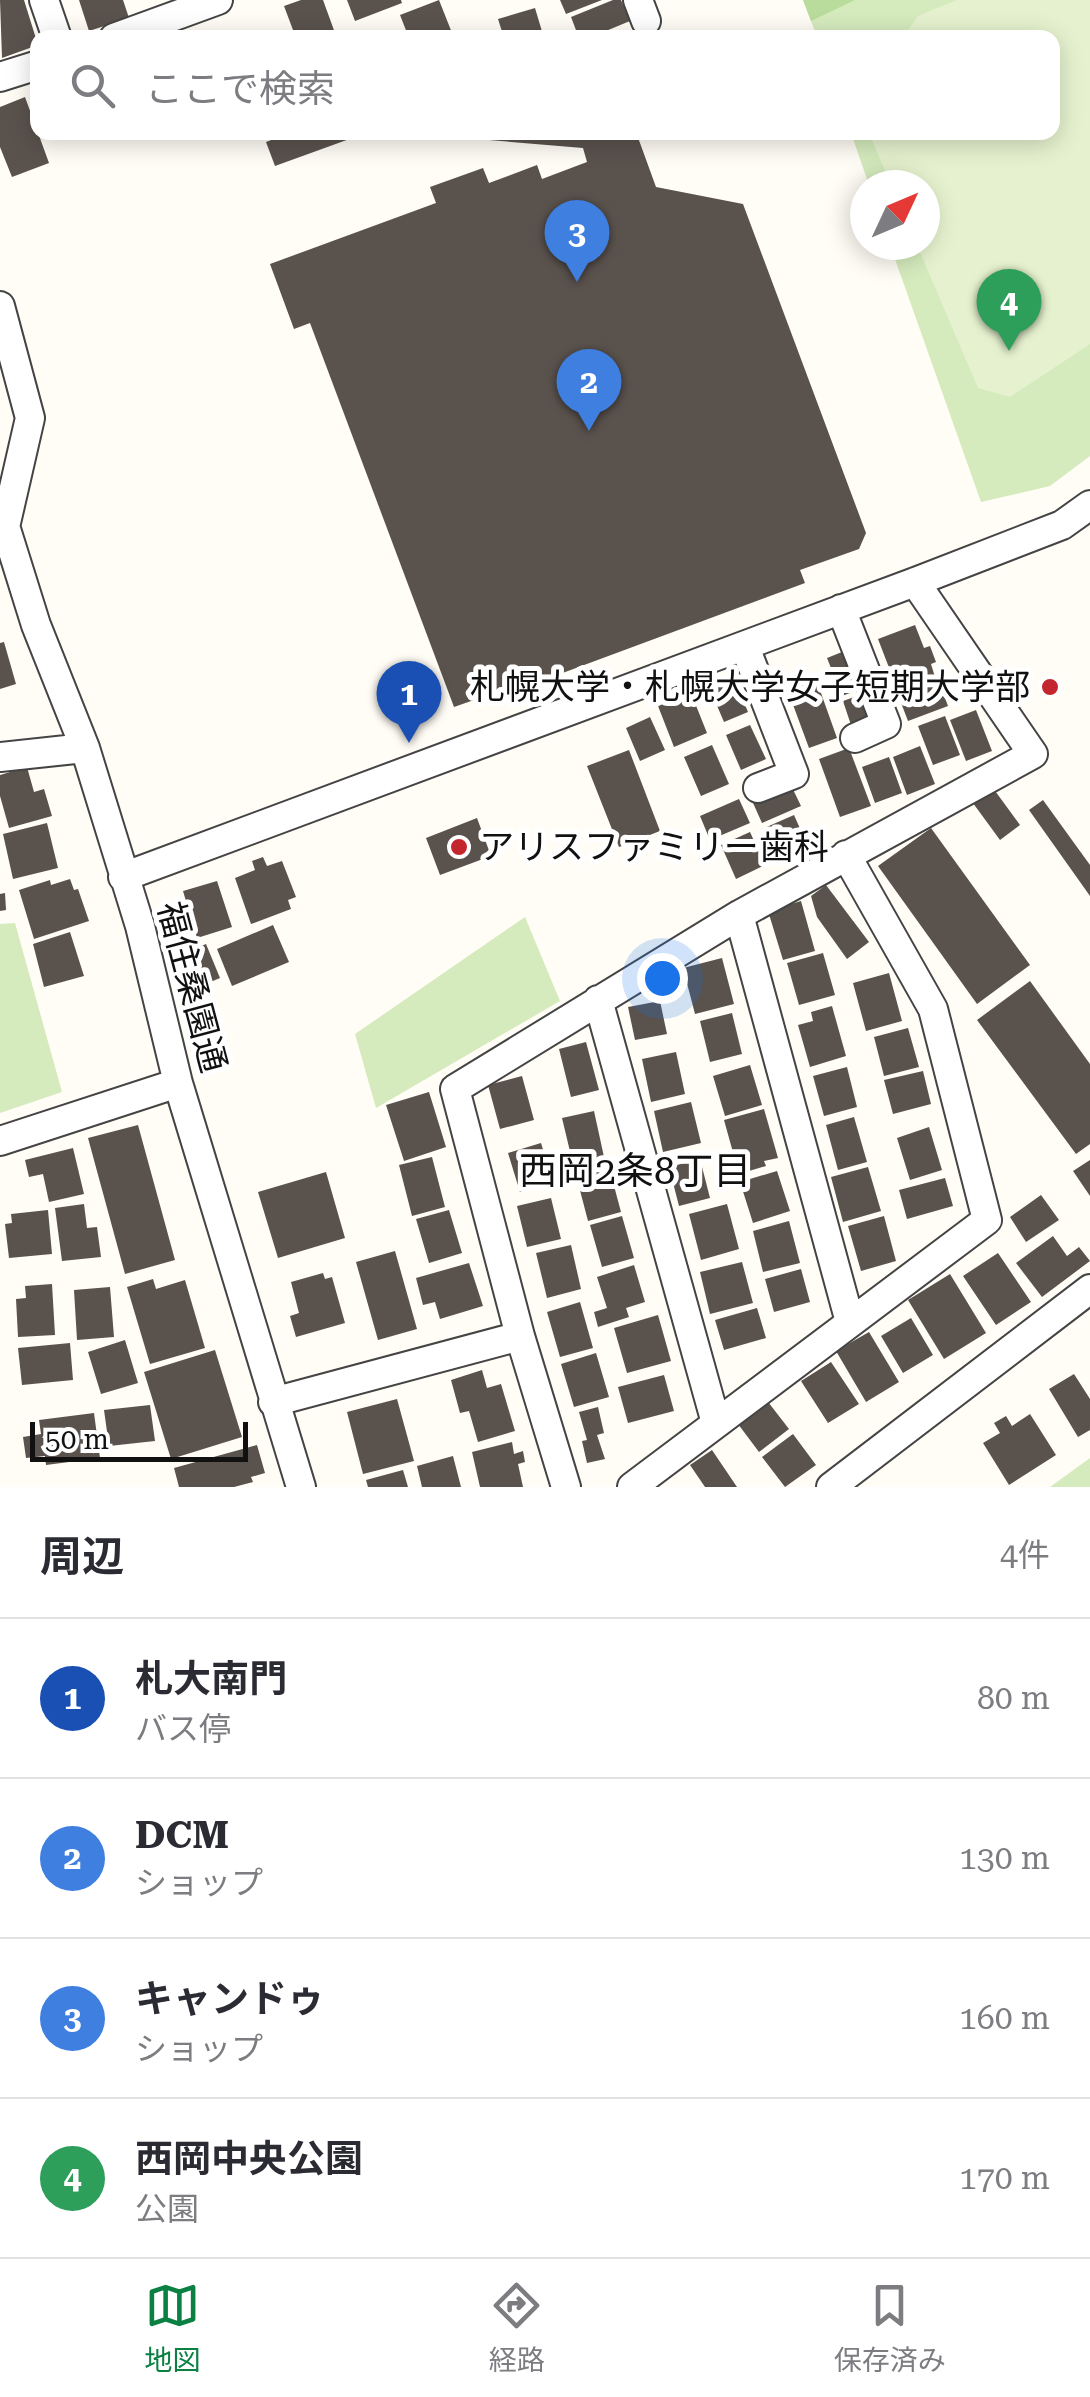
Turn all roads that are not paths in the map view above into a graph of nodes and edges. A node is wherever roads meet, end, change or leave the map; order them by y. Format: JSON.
{"nodes":[{"id":1,"x":44,"y":0,"type":"edge"},
{"id":2,"x":218,"y":0,"type":"edge"},
{"id":3,"x":54,"y":30,"type":"edge"},
{"id":4,"x":136,"y":30,"type":"edge"},
{"id":5,"x":30,"y":68,"type":"edge"},
{"id":6,"x":0,"y":78,"type":"edge"},
{"id":7,"x":0,"y":306,"type":"edge"},
{"id":8,"x":1090,"y":505,"type":"edge"},
{"id":9,"x":2,"y":520,"type":"edge"},
{"id":10,"x":915,"y":582,"type":"junction"},
{"id":11,"x":842,"y":609,"type":"junction"},
{"id":12,"x":745,"y":647,"type":"junction"},
{"id":13,"x":855,"y":738,"type":"dead end"},
{"id":14,"x":85,"y":748,"type":"junction"},
{"id":15,"x":0,"y":756,"type":"edge"},
{"id":16,"x":758,"y":788,"type":"dead end"},
{"id":17,"x":846,"y":854,"type":"junction"},
{"id":18,"x":124,"y":877,"type":"junction"},
{"id":19,"x":739,"y":915,"type":"junction"},
{"id":20,"x":598,"y":1000,"type":"junction"},
{"id":21,"x":178,"y":1083,"type":"junction"},
{"id":22,"x":0,"y":1141,"type":"edge"},
{"id":23,"x":1090,"y":1289,"type":"edge"},
{"id":24,"x":850,"y":1322,"type":"junction"},
{"id":25,"x":520,"y":1336,"type":"junction"},
{"id":26,"x":273,"y":1402,"type":"junction"},
{"id":27,"x":716,"y":1423,"type":"junction"},
{"id":28,"x":300,"y":1487,"type":"edge"},
{"id":29,"x":566,"y":1487,"type":"edge"},
{"id":30,"x":632,"y":1487,"type":"edge"},
{"id":31,"x":831,"y":1487,"type":"edge"}],
"edges":[{"from":1,"to":3,"type":"street"},
{"from":2,"to":4,"type":"street"},
{"from":5,"to":6,"type":"street"},
{"from":7,"to":9,"type":"street"},
{"from":8,"to":10,"type":"street"},
{"from":9,"to":14,"type":"street","name":"福住桑園通"},
{"from":10,"to":11,"type":"street"},
{"from":10,"to":17,"type":"street"},
{"from":11,"to":12,"type":"street"},
{"from":11,"to":13,"type":"street"},
{"from":12,"to":16,"type":"street"},
{"from":12,"to":18,"type":"street"},
{"from":14,"to":15,"type":"street"},
{"from":14,"to":18,"type":"street","name":"福住桑園通"},
{"from":17,"to":19,"type":"street"},
{"from":17,"to":24,"type":"street"},
{"from":18,"to":21,"type":"street","name":"福住桑園通"},
{"from":19,"to":20,"type":"street"},
{"from":19,"to":24,"type":"street"},
{"from":20,"to":25,"type":"street"},
{"from":20,"to":27,"type":"street"},
{"from":21,"to":22,"type":"street"},
{"from":21,"to":26,"type":"street","name":"福住桑園通"},
{"from":23,"to":31,"type":"street"},
{"from":24,"to":27,"type":"street"},
{"from":25,"to":26,"type":"street"},
{"from":25,"to":29,"type":"street"},
{"from":26,"to":28,"type":"street","name":"福住桑園通"},
{"from":27,"to":30,"type":"street"}]}
